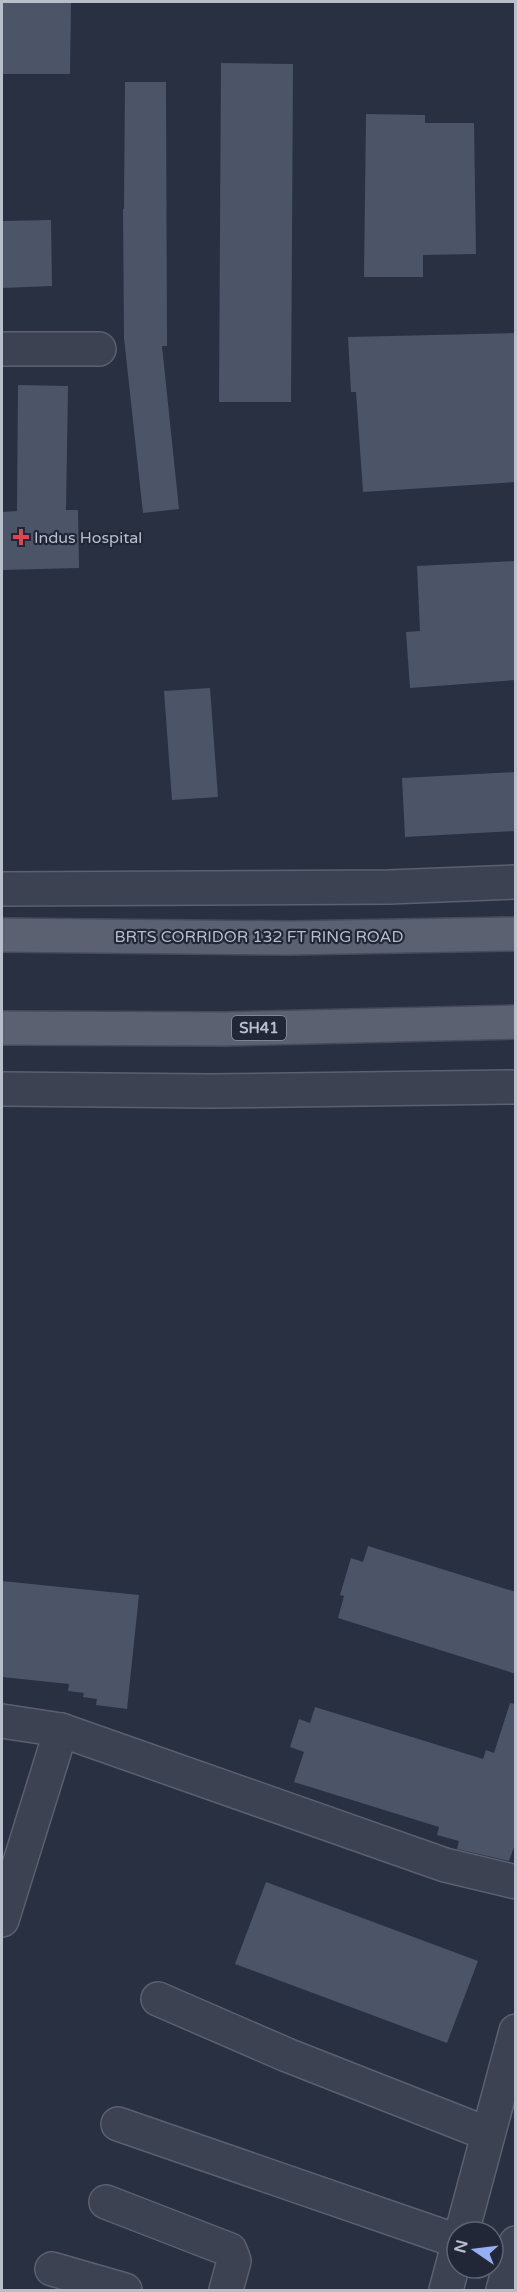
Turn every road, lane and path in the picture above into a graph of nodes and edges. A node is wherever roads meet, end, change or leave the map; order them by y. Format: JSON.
{"nodes":[{"id":1,"x":2,"y":349,"type":"edge"},
{"id":2,"x":99,"y":349,"type":"dead end"},
{"id":3,"x":516,"y":882,"type":"edge"},
{"id":4,"x":2,"y":889,"type":"edge"},
{"id":5,"x":516,"y":934,"type":"edge"},
{"id":6,"x":2,"y":935,"type":"edge"},
{"id":7,"x":516,"y":1022,"type":"edge"},
{"id":8,"x":2,"y":1028,"type":"edge"},
{"id":9,"x":516,"y":1087,"type":"edge"},
{"id":10,"x":2,"y":1089,"type":"edge"},
{"id":11,"x":2,"y":1721,"type":"edge"},
{"id":12,"x":61,"y":1730,"type":"junction"},
{"id":13,"x":516,"y":1881,"type":"edge"},
{"id":14,"x":2,"y":1914,"type":"edge"},
{"id":15,"x":158,"y":1999,"type":"dead end"},
{"id":16,"x":516,"y":2031,"type":"edge"},
{"id":17,"x":118,"y":2124,"type":"dead end"},
{"id":18,"x":488,"y":2134,"type":"junction"},
{"id":19,"x":106,"y":2202,"type":"dead end"},
{"id":20,"x":465,"y":2220,"type":"edge"},
{"id":21,"x":445,"y":2237,"type":"edge"},
{"id":22,"x":516,"y":2243,"type":"edge"},
{"id":23,"x":52,"y":2269,"type":"dead end"},
{"id":24,"x":125,"y":2290,"type":"edge"},
{"id":25,"x":226,"y":2290,"type":"edge"},
{"id":26,"x":503,"y":2290,"type":"edge"}],
"edges":[{"from":1,"to":2,"type":"street"},
{"from":3,"to":4,"type":"street"},
{"from":5,"to":6,"type":"main road","name":"BRTS CORRIDOR 132 FT RING ROAD"},
{"from":7,"to":8,"type":"main road","number":"SH41"},
{"from":9,"to":10,"type":"street"},
{"from":11,"to":12,"type":"street"},
{"from":12,"to":13,"type":"street"},
{"from":12,"to":14,"type":"street"},
{"from":15,"to":18,"type":"street"},
{"from":16,"to":18,"type":"street"},
{"from":17,"to":21,"type":"street"},
{"from":18,"to":20,"type":"street"},
{"from":19,"to":25,"type":"street"},
{"from":22,"to":26,"type":"street"},
{"from":23,"to":24,"type":"street"}]}
